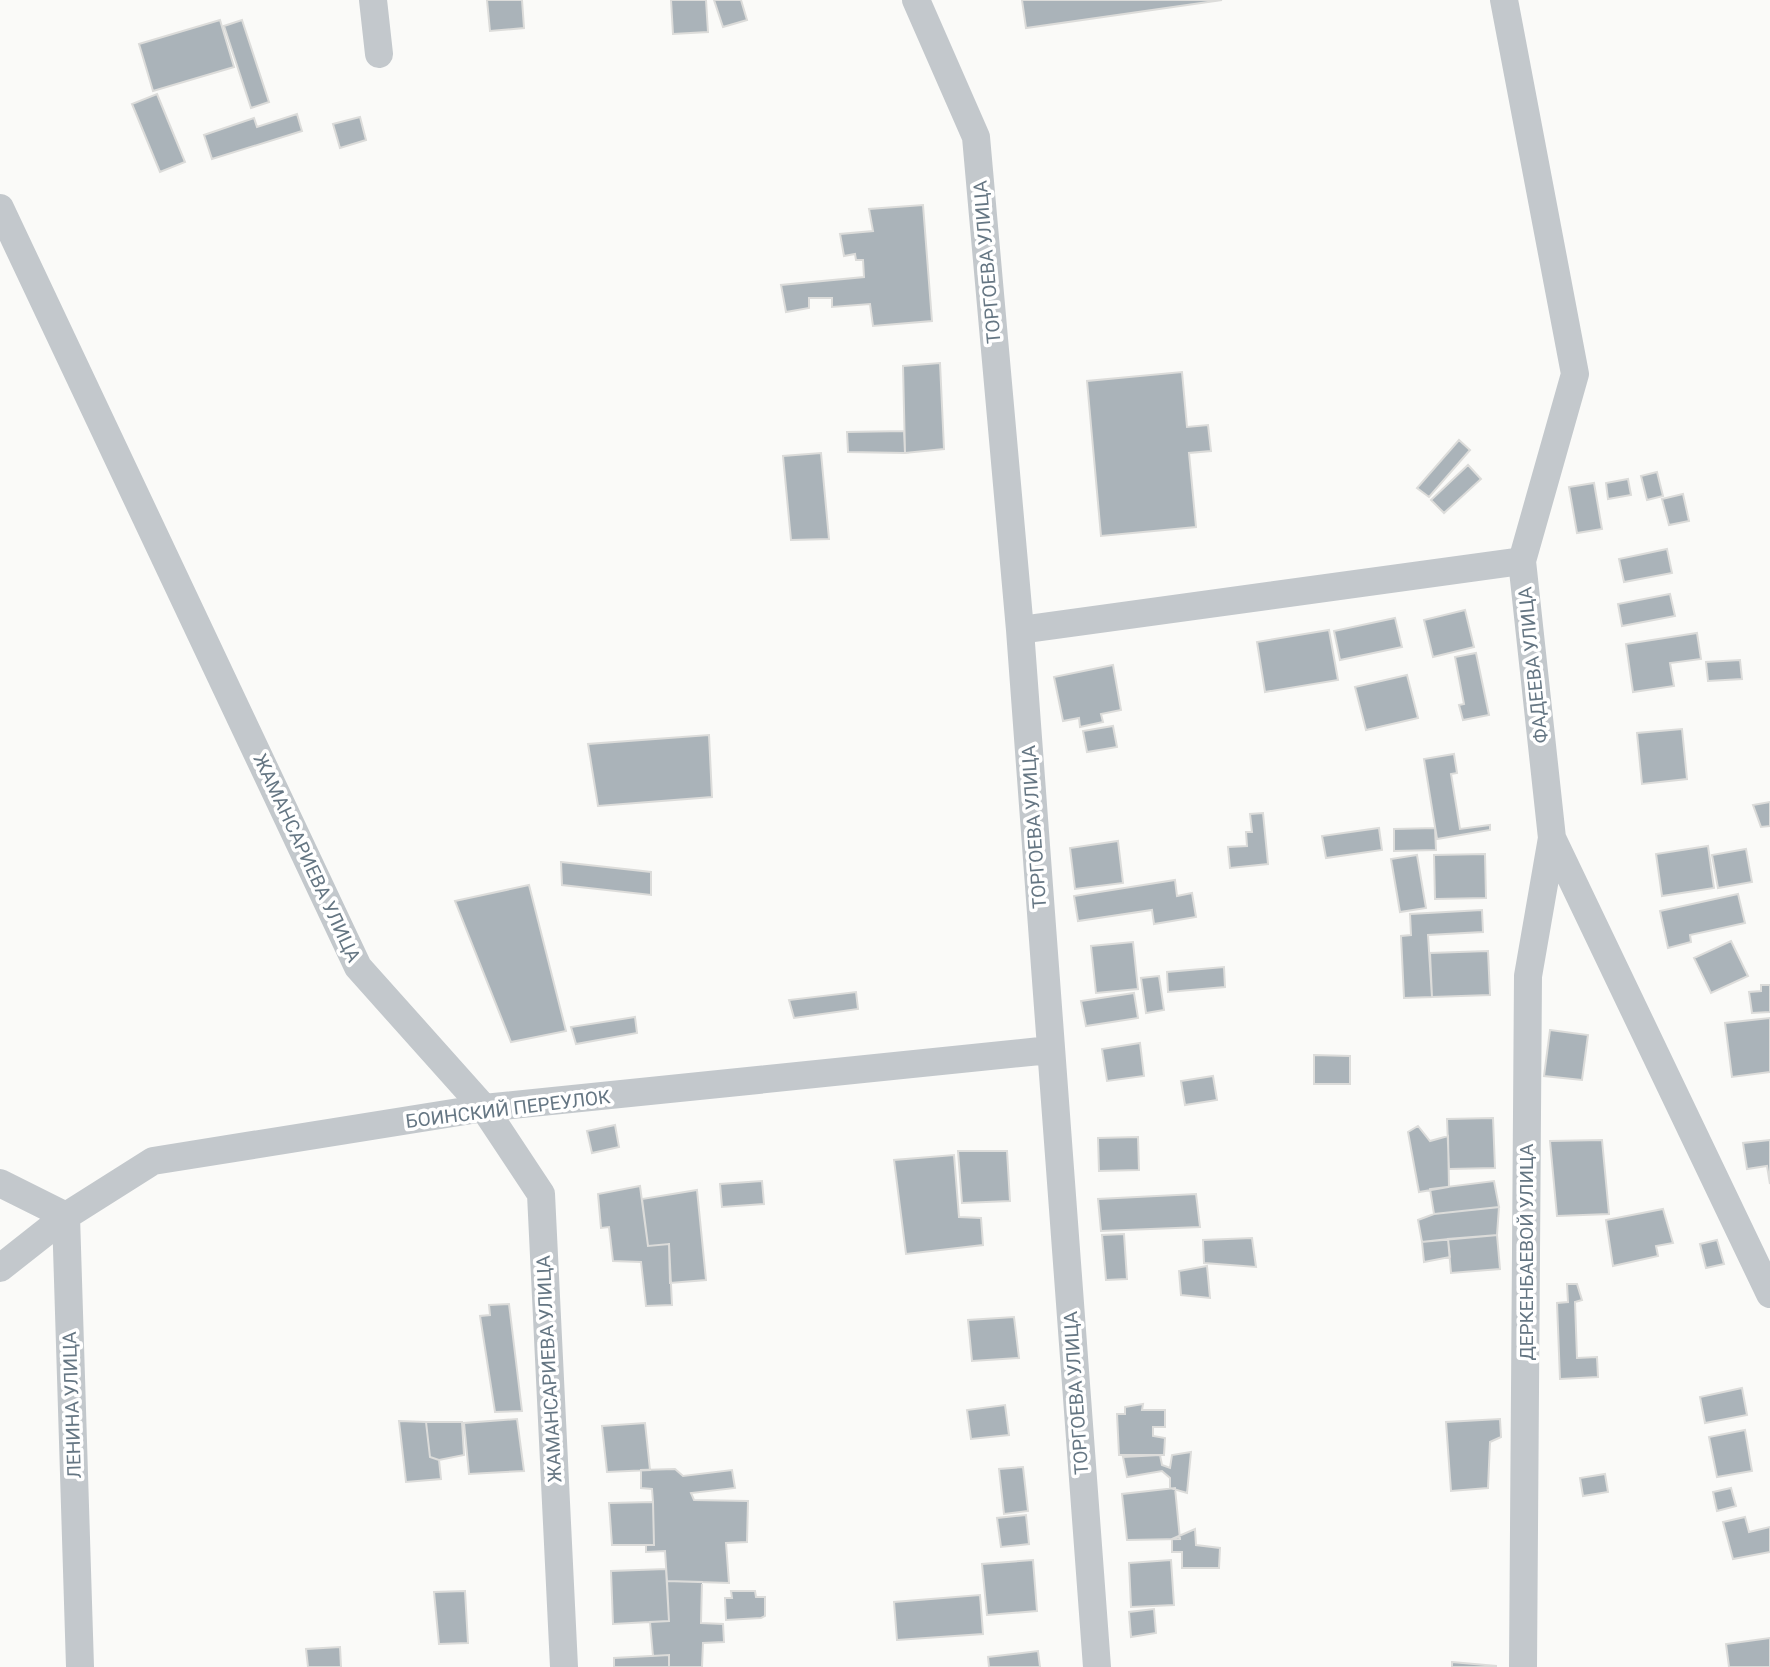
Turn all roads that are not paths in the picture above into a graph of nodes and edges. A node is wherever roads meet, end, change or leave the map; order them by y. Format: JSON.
{"nodes":[{"id":1,"x":373,"y":0,"type":"edge"},
{"id":2,"x":916,"y":0,"type":"edge"},
{"id":3,"x":1504,"y":0,"type":"edge"},
{"id":4,"x":379,"y":54,"type":"dead end"},
{"id":5,"x":0,"y":208,"type":"edge"},
{"id":6,"x":1522,"y":561,"type":"junction"},
{"id":7,"x":1020,"y":630,"type":"junction"},
{"id":8,"x":1552,"y":838,"type":"junction"},
{"id":9,"x":1050,"y":1051,"type":"junction"},
{"id":10,"x":484,"y":1108,"type":"junction"},
{"id":11,"x":0,"y":1183,"type":"edge"},
{"id":12,"x":66,"y":1216,"type":"junction"},
{"id":13,"x":0,"y":1268,"type":"edge"},
{"id":14,"x":1770,"y":1294,"type":"edge"},
{"id":15,"x":80,"y":1667,"type":"edge"},
{"id":16,"x":564,"y":1667,"type":"edge"},
{"id":17,"x":1097,"y":1667,"type":"edge"},
{"id":18,"x":1523,"y":1667,"type":"edge"}],
"edges":[{"from":1,"to":4,"type":"street"},
{"from":2,"to":7,"type":"street","name":"ТОРГОЕВА УЛИЦА"},
{"from":3,"to":6,"type":"street","name":"ФАДЕЕВА УЛИЦА"},
{"from":5,"to":10,"type":"street","name":"ЖАМАНСАРИЕВА УЛИЦА"},
{"from":6,"to":7,"type":"street"},
{"from":6,"to":8,"type":"street","name":"ФАДЕЕВА УЛИЦА"},
{"from":7,"to":9,"type":"street","name":"ТОРГОЕВА УЛИЦА"},
{"from":8,"to":14,"type":"street","name":"ФАДЕЕВА УЛИЦА"},
{"from":8,"to":18,"type":"street","name":"ДЕРКЕНБАЕВОЙ УЛИЦА"},
{"from":9,"to":10,"type":"street","name":"БОИНСКИЙ ПЕРЕУЛОК"},
{"from":9,"to":17,"type":"street","name":"ТОРГОЕВА УЛИЦА"},
{"from":10,"to":12,"type":"street","name":"БОИНСКИЙ ПЕРЕУЛОК"},
{"from":10,"to":16,"type":"street","name":"ЖАМАНСАРИЕВА УЛИЦА"},
{"from":11,"to":12,"type":"street"},
{"from":12,"to":13,"type":"street","name":"БОИНСКИЙ ПЕРЕУЛОК"},
{"from":12,"to":15,"type":"street","name":"ЛЕНИНА УЛИЦА"}]}
